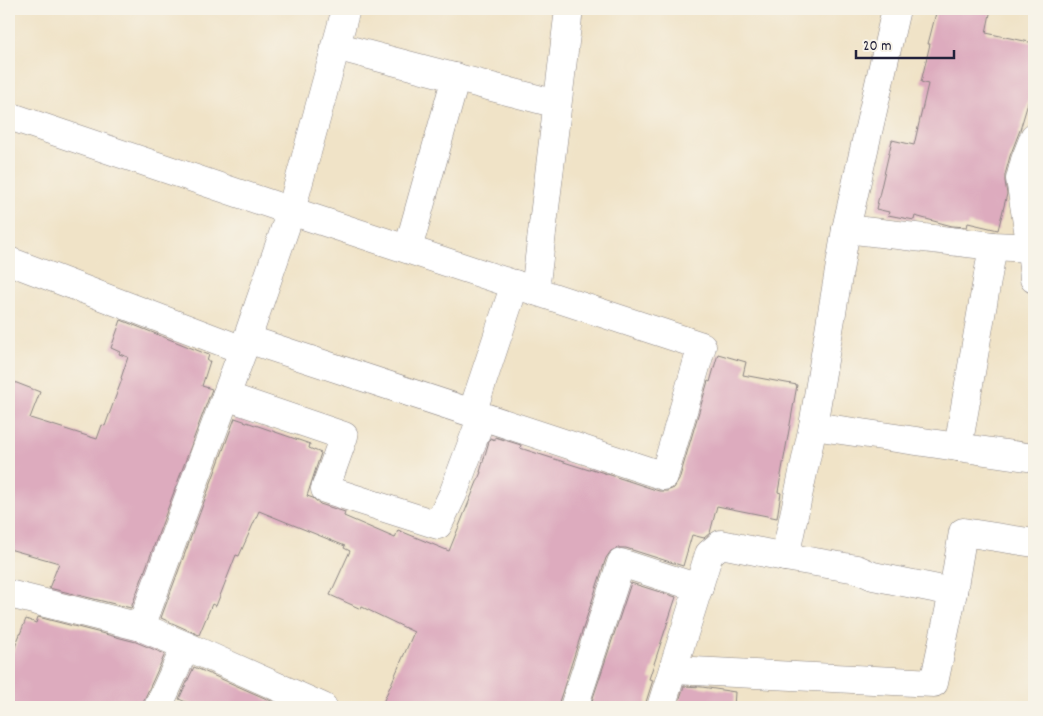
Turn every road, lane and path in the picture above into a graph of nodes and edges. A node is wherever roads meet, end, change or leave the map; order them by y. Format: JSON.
{"nodes":[{"id":1,"x":346,"y":9,"type":"edge"},
{"id":2,"x":569,"y":9,"type":"edge"},
{"id":3,"x":896,"y":9,"type":"edge"},
{"id":4,"x":335,"y":46,"type":"junction"},
{"id":5,"x":456,"y":77,"type":"junction"},
{"id":6,"x":557,"y":104,"type":"junction"},
{"id":7,"x":9,"y":116,"type":"edge"},
{"id":8,"x":1031,"y":154,"type":"edge"},
{"id":9,"x":291,"y":211,"type":"junction"},
{"id":10,"x":846,"y":229,"type":"junction"},
{"id":11,"x":993,"y":246,"type":"junction"},
{"id":12,"x":1031,"y":248,"type":"junction"},
{"id":13,"x":408,"y":249,"type":"junction"},
{"id":14,"x":9,"y":262,"type":"edge"},
{"id":15,"x":1034,"y":280,"type":"edge"},
{"id":16,"x":525,"y":288,"type":"junction"},
{"id":17,"x":245,"y":345,"type":"junction"},
{"id":18,"x":226,"y":396,"type":"junction"},
{"id":19,"x":477,"y":415,"type":"junction"},
{"id":20,"x":814,"y":426,"type":"junction"},
{"id":21,"x":958,"y":446,"type":"junction"},
{"id":22,"x":1034,"y":458,"type":"edge"},
{"id":23,"x":1034,"y":542,"type":"edge"},
{"id":24,"x":785,"y":557,"type":"junction"},
{"id":25,"x":698,"y":588,"type":"junction"},
{"id":26,"x":953,"y":592,"type":"junction"},
{"id":27,"x":9,"y":594,"type":"edge"},
{"id":28,"x":142,"y":627,"type":"junction"},
{"id":29,"x":186,"y":646,"type":"junction"},
{"id":30,"x":673,"y":670,"type":"junction"},
{"id":31,"x":158,"y":707,"type":"edge"},
{"id":32,"x":323,"y":707,"type":"edge"},
{"id":33,"x":574,"y":707,"type":"edge"},
{"id":34,"x":661,"y":707,"type":"edge"}],
"edges":[{"from":1,"to":4,"type":"street"},
{"from":2,"to":6,"type":"street"},
{"from":3,"to":10,"type":"street"},
{"from":4,"to":5,"type":"street"},
{"from":4,"to":9,"type":"street"},
{"from":5,"to":6,"type":"street"},
{"from":5,"to":13,"type":"street"},
{"from":6,"to":16,"type":"street"},
{"from":7,"to":9,"type":"street"},
{"from":8,"to":12,"type":"street"},
{"from":9,"to":13,"type":"street"},
{"from":9,"to":17,"type":"street"},
{"from":10,"to":11,"type":"street"},
{"from":10,"to":20,"type":"street"},
{"from":11,"to":12,"type":"street"},
{"from":11,"to":21,"type":"street"},
{"from":12,"to":15,"type":"street"},
{"from":13,"to":16,"type":"street"},
{"from":14,"to":17,"type":"street"},
{"from":16,"to":19,"type":"street"},
{"from":16,"to":19,"type":"street"},
{"from":17,"to":18,"type":"street"},
{"from":17,"to":19,"type":"street"},
{"from":18,"to":19,"type":"street"},
{"from":18,"to":28,"type":"street"},
{"from":20,"to":21,"type":"street"},
{"from":20,"to":24,"type":"street"},
{"from":21,"to":22,"type":"street"},
{"from":23,"to":26,"type":"street"},
{"from":24,"to":25,"type":"street"},
{"from":24,"to":26,"type":"street"},
{"from":25,"to":30,"type":"street"},
{"from":25,"to":33,"type":"street"},
{"from":26,"to":30,"type":"street"},
{"from":27,"to":28,"type":"street"},
{"from":28,"to":29,"type":"street"},
{"from":29,"to":31,"type":"street"},
{"from":29,"to":32,"type":"street"},
{"from":30,"to":34,"type":"street"}]}
